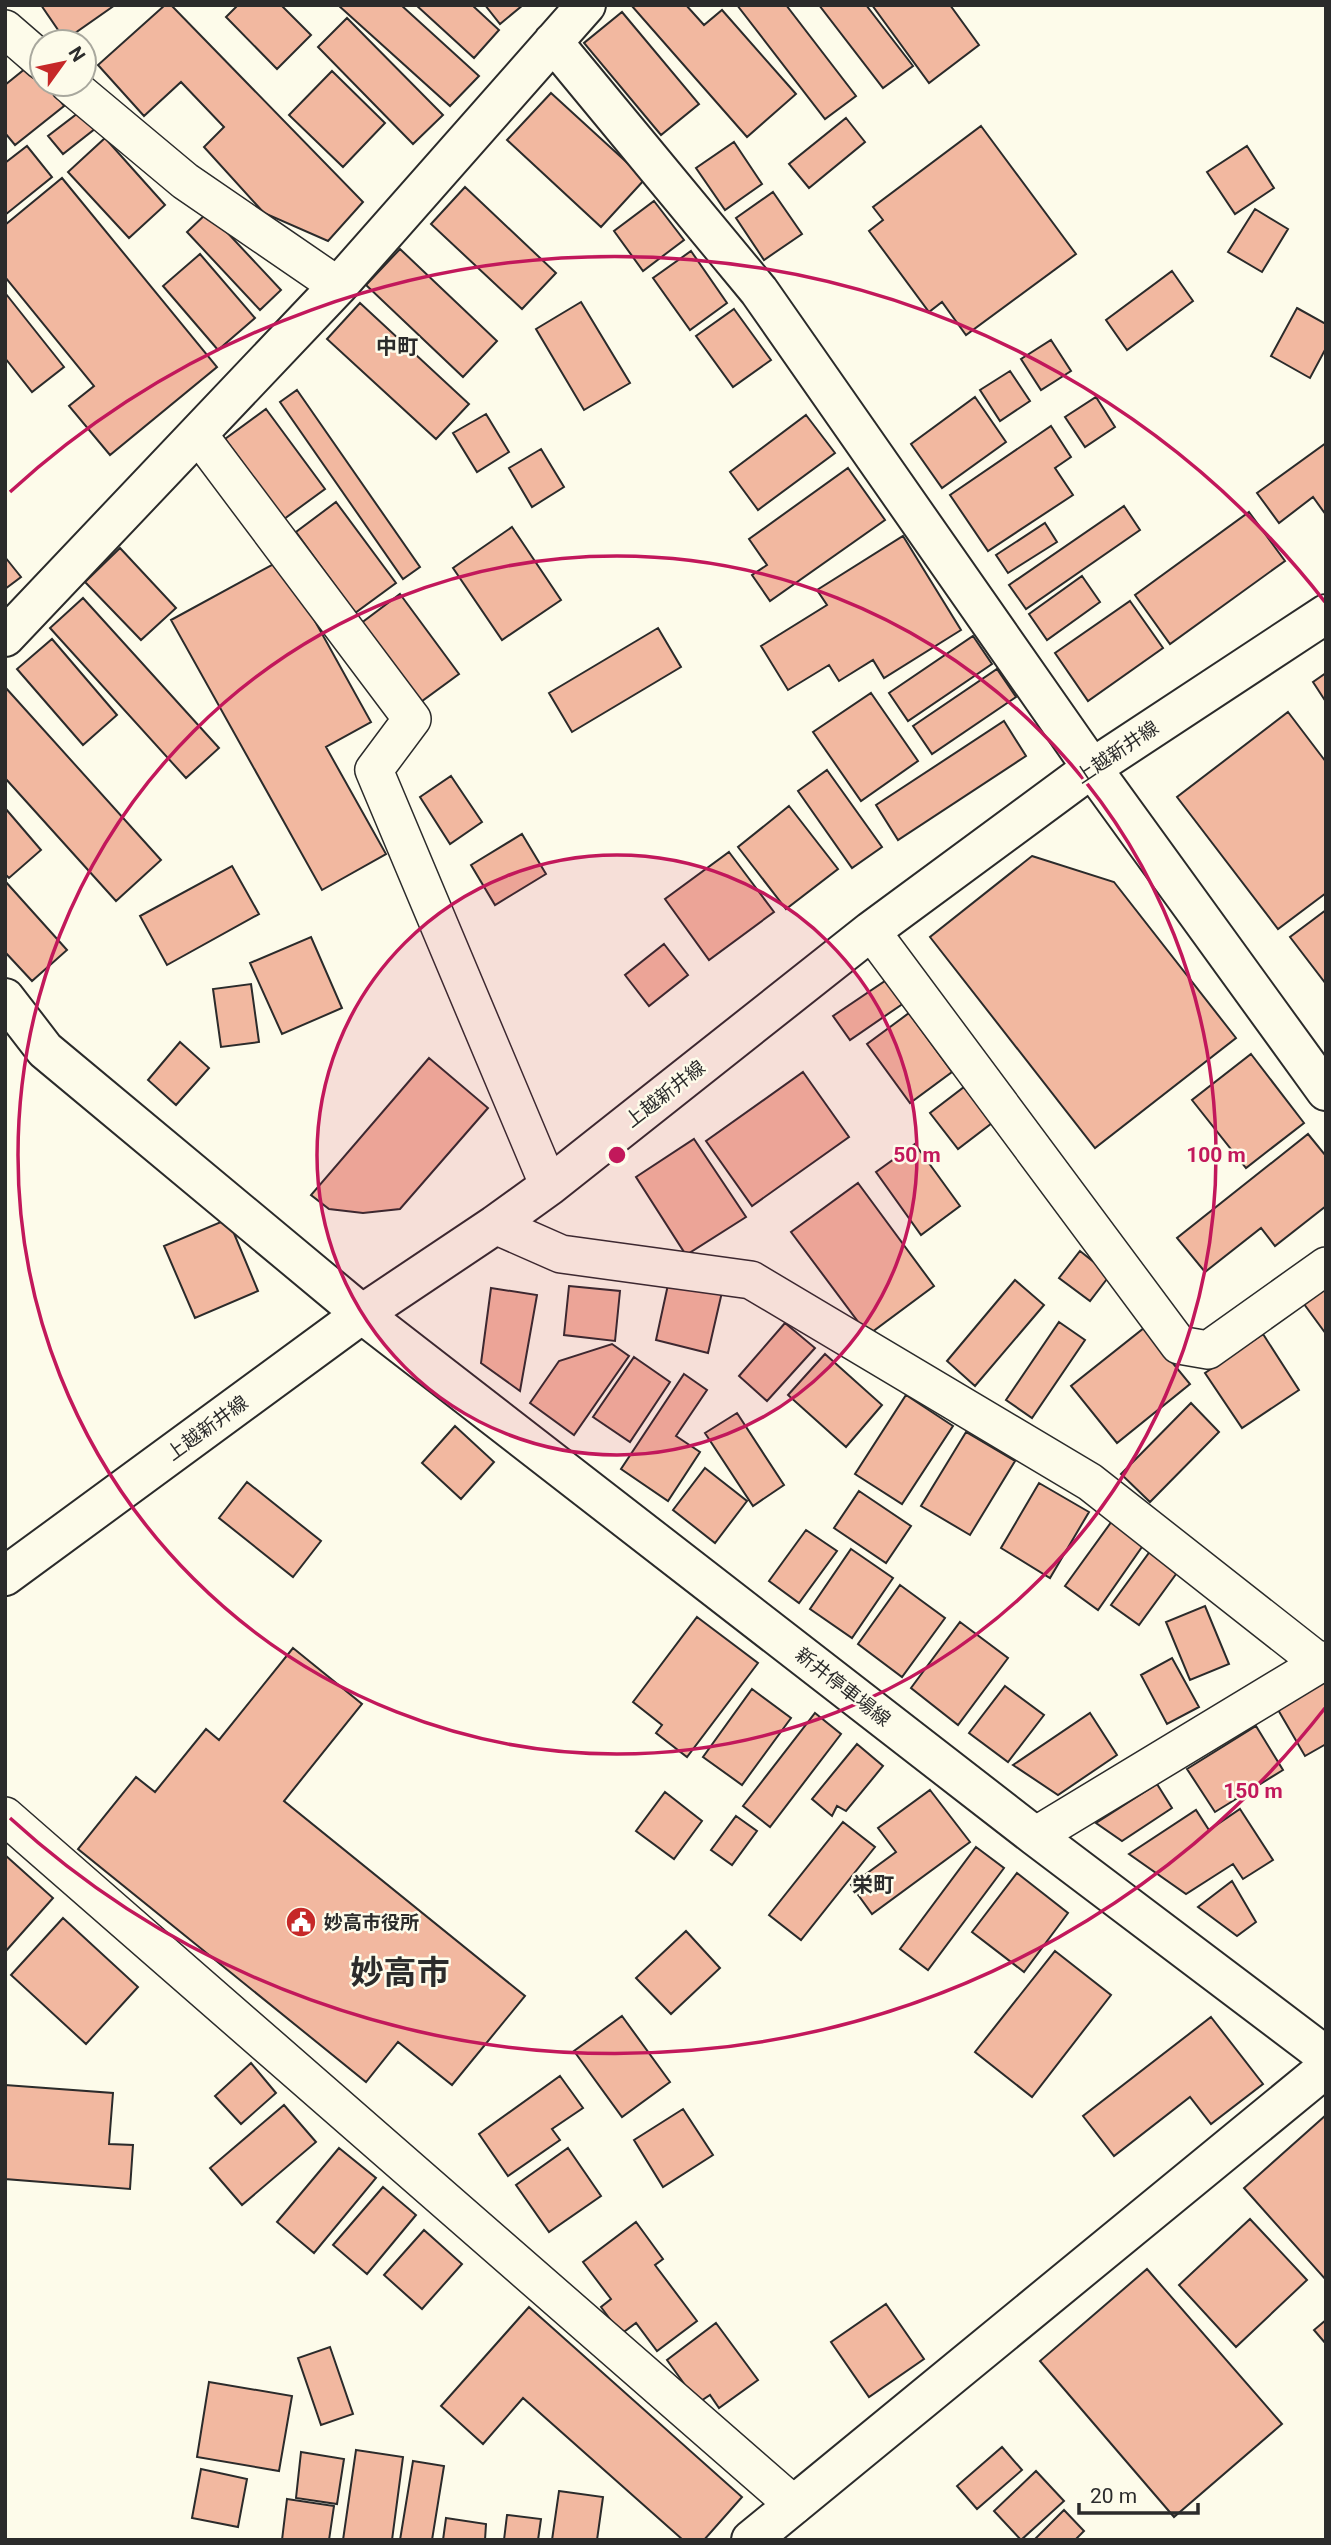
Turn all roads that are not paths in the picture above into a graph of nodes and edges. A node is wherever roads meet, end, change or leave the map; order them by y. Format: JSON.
{"nodes":[{"id":1,"x":586,"y":5,"type":"edge"},
{"id":2,"x":553,"y":42,"type":"junction"},
{"id":3,"x":86,"y":98,"type":"edge"},
{"id":4,"x":338,"y":285,"type":"junction"},
{"id":5,"x":198,"y":434,"type":"junction"},
{"id":6,"x":1326,"y":614,"type":"edge"},
{"id":7,"x":5,"y":637,"type":"edge"},
{"id":8,"x":1092,"y":768,"type":"junction"},
{"id":9,"x":871,"y":931,"type":"junction"},
{"id":10,"x":5,"y":998,"type":"edge"},
{"id":11,"x":1326,"y":1091,"type":"edge"},
{"id":12,"x":548,"y":1185,"type":"junction"},
{"id":13,"x":495,"y":1225,"type":"junction"},
{"id":14,"x":1326,"y":1266,"type":"edge"},
{"id":15,"x":362,"y":1314,"type":"junction"},
{"id":16,"x":5,"y":1576,"type":"edge"},
{"id":17,"x":1323,"y":1662,"type":"edge"},
{"id":18,"x":5,"y":1816,"type":"edge"},
{"id":19,"x":1035,"y":1836,"type":"junction"},
{"id":20,"x":1326,"y":2056,"type":"edge"},
{"id":21,"x":1326,"y":2067,"type":"edge"},
{"id":22,"x":794,"y":2505,"type":"junction"},
{"id":23,"x":751,"y":2540,"type":"edge"}],
"edges":[{"from":1,"to":2,"type":"street"},
{"from":2,"to":4,"type":"street"},
{"from":2,"to":8,"type":"street"},
{"from":3,"to":4,"type":"street"},
{"from":4,"to":5,"type":"street"},
{"from":5,"to":7,"type":"street"},
{"from":5,"to":12,"type":"street"},
{"from":6,"to":8,"type":"street","name":"上越新井線"},
{"from":8,"to":9,"type":"street","name":"上越新井線"},
{"from":8,"to":11,"type":"street"},
{"from":9,"to":12,"type":"street","name":"上越新井線"},
{"from":9,"to":14,"type":"street"},
{"from":10,"to":15,"type":"street","name":"新井停車場線"},
{"from":12,"to":13,"type":"street","name":"上越新井線"},
{"from":13,"to":15,"type":"street","name":"上越新井線"},
{"from":13,"to":17,"type":"street"},
{"from":15,"to":16,"type":"street","name":"上越新井線"},
{"from":15,"to":19,"type":"street","name":"新井停車場線"},
{"from":17,"to":19,"type":"street"},
{"from":18,"to":22,"type":"street"},
{"from":19,"to":20,"type":"street","name":"新井停車場線"},
{"from":21,"to":22,"type":"street"},
{"from":22,"to":23,"type":"street"}]}
